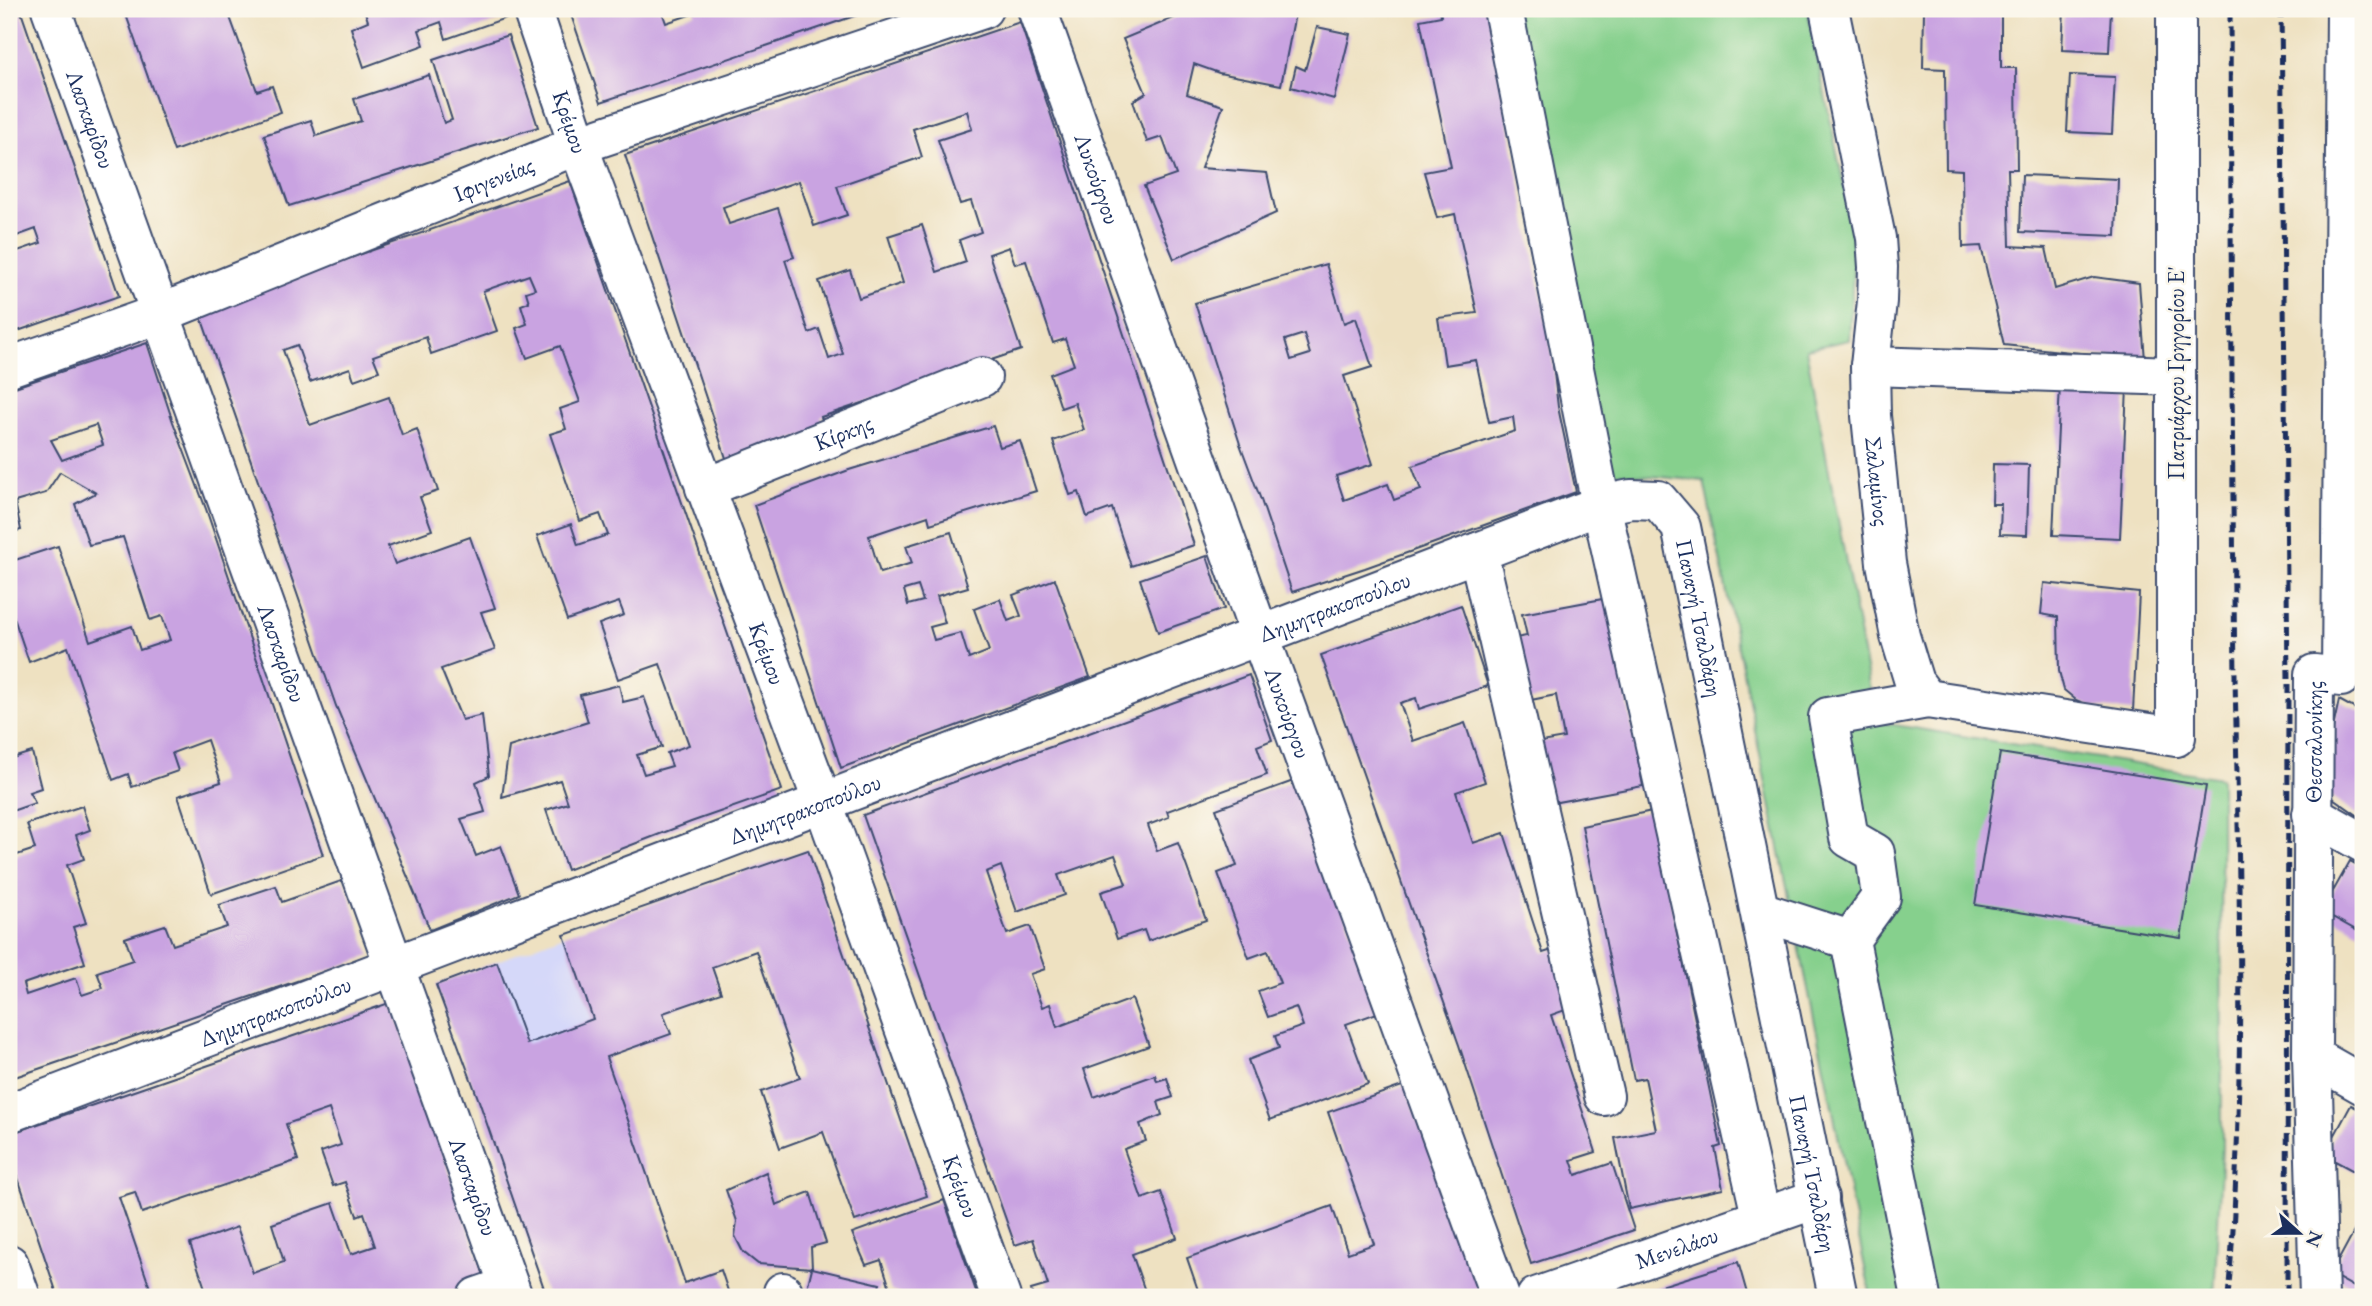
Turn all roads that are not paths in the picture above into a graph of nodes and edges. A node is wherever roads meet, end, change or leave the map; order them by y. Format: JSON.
{"nodes":[{"id":1,"x":51,"y":9,"type":"edge"},
{"id":2,"x":532,"y":9,"type":"edge"},
{"id":3,"x":983,"y":9,"type":"edge"},
{"id":4,"x":1037,"y":9,"type":"edge"},
{"id":5,"x":1503,"y":9,"type":"edge"},
{"id":6,"x":1829,"y":9,"type":"edge"},
{"id":7,"x":2176,"y":9,"type":"edge"},
{"id":8,"x":2346,"y":9,"type":"edge"},
{"id":9,"x":578,"y":145,"type":"junction"},
{"id":10,"x":159,"y":314,"type":"junction"},
{"id":11,"x":2353,"y":329,"type":"edge"},
{"id":12,"x":1870,"y":366,"type":"junction"},
{"id":13,"x":9,"y":367,"type":"edge"},
{"id":14,"x":2176,"y":376,"type":"junction"},
{"id":15,"x":982,"y":377,"type":"dead end"},
{"id":16,"x":705,"y":488,"type":"junction"},
{"id":17,"x":1601,"y":505,"type":"junction"},
{"id":18,"x":1478,"y":552,"type":"junction"},
{"id":19,"x":1260,"y":636,"type":"junction"},
{"id":20,"x":1927,"y":699,"type":"junction"},
{"id":21,"x":823,"y":803,"type":"junction"},
{"id":22,"x":2312,"y":814,"type":"junction"},
{"id":23,"x":2363,"y":843,"type":"edge"},
{"id":24,"x":1760,"y":911,"type":"junction"},
{"id":25,"x":1850,"y":940,"type":"junction"},
{"id":26,"x":395,"y":967,"type":"junction"},
{"id":27,"x":2312,"y":1056,"type":"junction"},
{"id":28,"x":2363,"y":1085,"type":"edge"},
{"id":29,"x":1604,"y":1096,"type":"dead end"},
{"id":30,"x":9,"y":1114,"type":"edge"},
{"id":31,"x":1819,"y":1198,"type":"junction"},
{"id":32,"x":1761,"y":1216,"type":"junction"},
{"id":33,"x":9,"y":1264,"type":"edge"},
{"id":34,"x":500,"y":1293,"type":"edge"},
{"id":35,"x":21,"y":1297,"type":"edge"},
{"id":36,"x":1001,"y":1297,"type":"edge"},
{"id":37,"x":1500,"y":1297,"type":"edge"},
{"id":38,"x":1536,"y":1297,"type":"edge"},
{"id":39,"x":1838,"y":1297,"type":"edge"},
{"id":40,"x":1921,"y":1297,"type":"edge"},
{"id":41,"x":2319,"y":1297,"type":"edge"}],
"edges":[{"from":1,"to":10,"type":"street","name":"Λασκαρίδου"},
{"from":2,"to":9,"type":"street","name":"Κρέμου"},
{"from":3,"to":9,"type":"street","name":"Ιφιγενείας"},
{"from":4,"to":19,"type":"street","name":"Λυκούργου"},
{"from":5,"to":17,"type":"street"},
{"from":6,"to":12,"type":"street","name":"Σαλαμίνος"},
{"from":7,"to":14,"type":"street","name":"Πατριάρχου Γρηγορίου Ε'"},
{"from":8,"to":11,"type":"street","name":"Θεσσαλονίκης"},
{"from":9,"to":10,"type":"street","name":"Ιφιγενείας"},
{"from":9,"to":16,"type":"street","name":"Κρέμου"},
{"from":10,"to":13,"type":"street","name":"Ιφιγενείας"},
{"from":10,"to":26,"type":"street","name":"Λασκαρίδου"},
{"from":11,"to":22,"type":"street","name":"Θεσσαλονίκης"},
{"from":12,"to":14,"type":"street"},
{"from":12,"to":20,"type":"street","name":"Σαλαμίνος"},
{"from":14,"to":20,"type":"street","name":"Πατριάρχου Γρηγορίου Ε'"},
{"from":15,"to":16,"type":"street","name":"Κίρκης"},
{"from":16,"to":21,"type":"street","name":"Κρέμου"},
{"from":17,"to":18,"type":"street","name":"Δημητρακοπούλου"},
{"from":17,"to":24,"type":"street","name":"Παναγή Τσαλδάρη"},
{"from":17,"to":32,"type":"street"},
{"from":18,"to":19,"type":"street","name":"Δημητρακοπούλου"},
{"from":18,"to":29,"type":"street"},
{"from":19,"to":21,"type":"street","name":"Δημητρακοπούλου"},
{"from":19,"to":37,"type":"street","name":"Λυκούργου"},
{"from":20,"to":25,"type":"street"},
{"from":21,"to":26,"type":"street","name":"Δημητρακοπούλου"},
{"from":21,"to":36,"type":"street","name":"Κρέμου"},
{"from":22,"to":23,"type":"street"},
{"from":22,"to":27,"type":"street","name":"Θεσσαλονίκης"},
{"from":24,"to":25,"type":"street"},
{"from":24,"to":31,"type":"street","name":"Παναγή Τσαλδάρη"},
{"from":25,"to":40,"type":"street"},
{"from":26,"to":30,"type":"street","name":"Δημητρακοπούλου"},
{"from":26,"to":34,"type":"street","name":"Λασκαρίδου"},
{"from":27,"to":28,"type":"street"},
{"from":27,"to":41,"type":"street","name":"Θεσσαλονίκης"},
{"from":31,"to":32,"type":"street","name":"Μενελάου"},
{"from":31,"to":39,"type":"street","name":"Παναγή Τσαλδάρη"},
{"from":32,"to":38,"type":"street","name":"Μενελάου"},
{"from":33,"to":35,"type":"street"}]}
